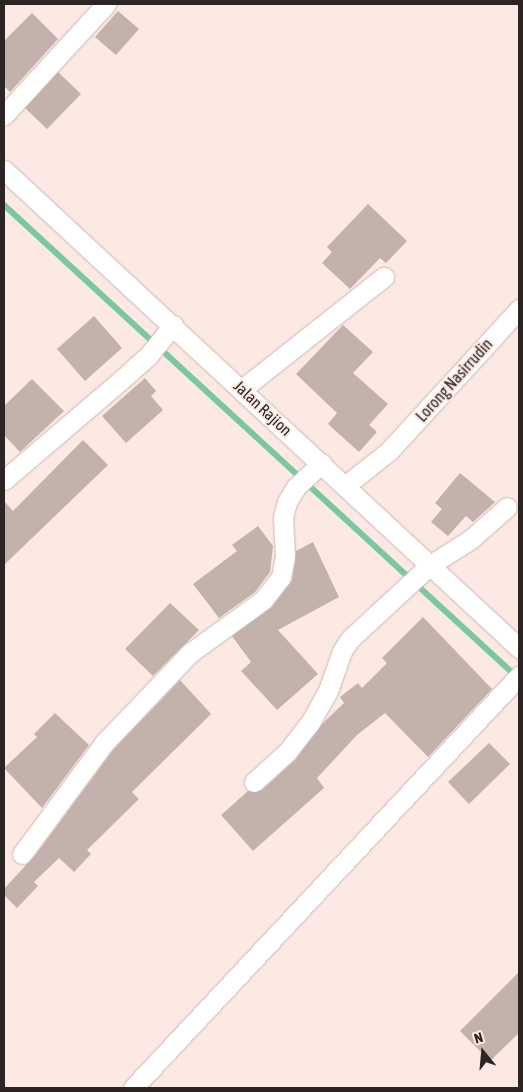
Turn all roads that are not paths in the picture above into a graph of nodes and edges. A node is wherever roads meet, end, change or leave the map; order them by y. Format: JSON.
{"nodes":[{"id":1,"x":106,"y":4,"type":"edge"},
{"id":2,"x":10,"y":109,"type":"edge"},
{"id":3,"x":4,"y":170,"type":"edge"},
{"id":4,"x":384,"y":277,"type":"dead end"},
{"id":5,"x":519,"y":309,"type":"edge"},
{"id":6,"x":169,"y":329,"type":"junction"},
{"id":7,"x":242,"y":389,"type":"junction"},
{"id":8,"x":319,"y":465,"type":"junction"},
{"id":9,"x":4,"y":480,"type":"edge"},
{"id":10,"x":346,"y":485,"type":"junction"},
{"id":11,"x":506,"y":507,"type":"dead end"},
{"id":12,"x":427,"y":569,"type":"junction"},
{"id":13,"x":519,"y":648,"type":"edge"},
{"id":14,"x":515,"y":681,"type":"edge"},
{"id":15,"x":254,"y":782,"type":"dead end"},
{"id":16,"x":22,"y":854,"type":"dead end"},
{"id":17,"x":133,"y":1088,"type":"edge"}],
"edges":[{"from":1,"to":2,"type":"street"},
{"from":3,"to":6,"type":"street","name":"Jalan Rajion"},
{"from":4,"to":7,"type":"street"},
{"from":5,"to":10,"type":"street","name":"Lorong Nasirrudin"},
{"from":6,"to":7,"type":"street","name":"Jalan Rajion"},
{"from":6,"to":9,"type":"street"},
{"from":7,"to":8,"type":"street","name":"Jalan Rajion"},
{"from":8,"to":10,"type":"street","name":"Jalan Rajion"},
{"from":8,"to":16,"type":"street"},
{"from":10,"to":12,"type":"street","name":"Jalan Rajion"},
{"from":11,"to":12,"type":"street"},
{"from":12,"to":13,"type":"street","name":"Jalan Rajion"},
{"from":12,"to":15,"type":"street"},
{"from":14,"to":17,"type":"street"}]}
